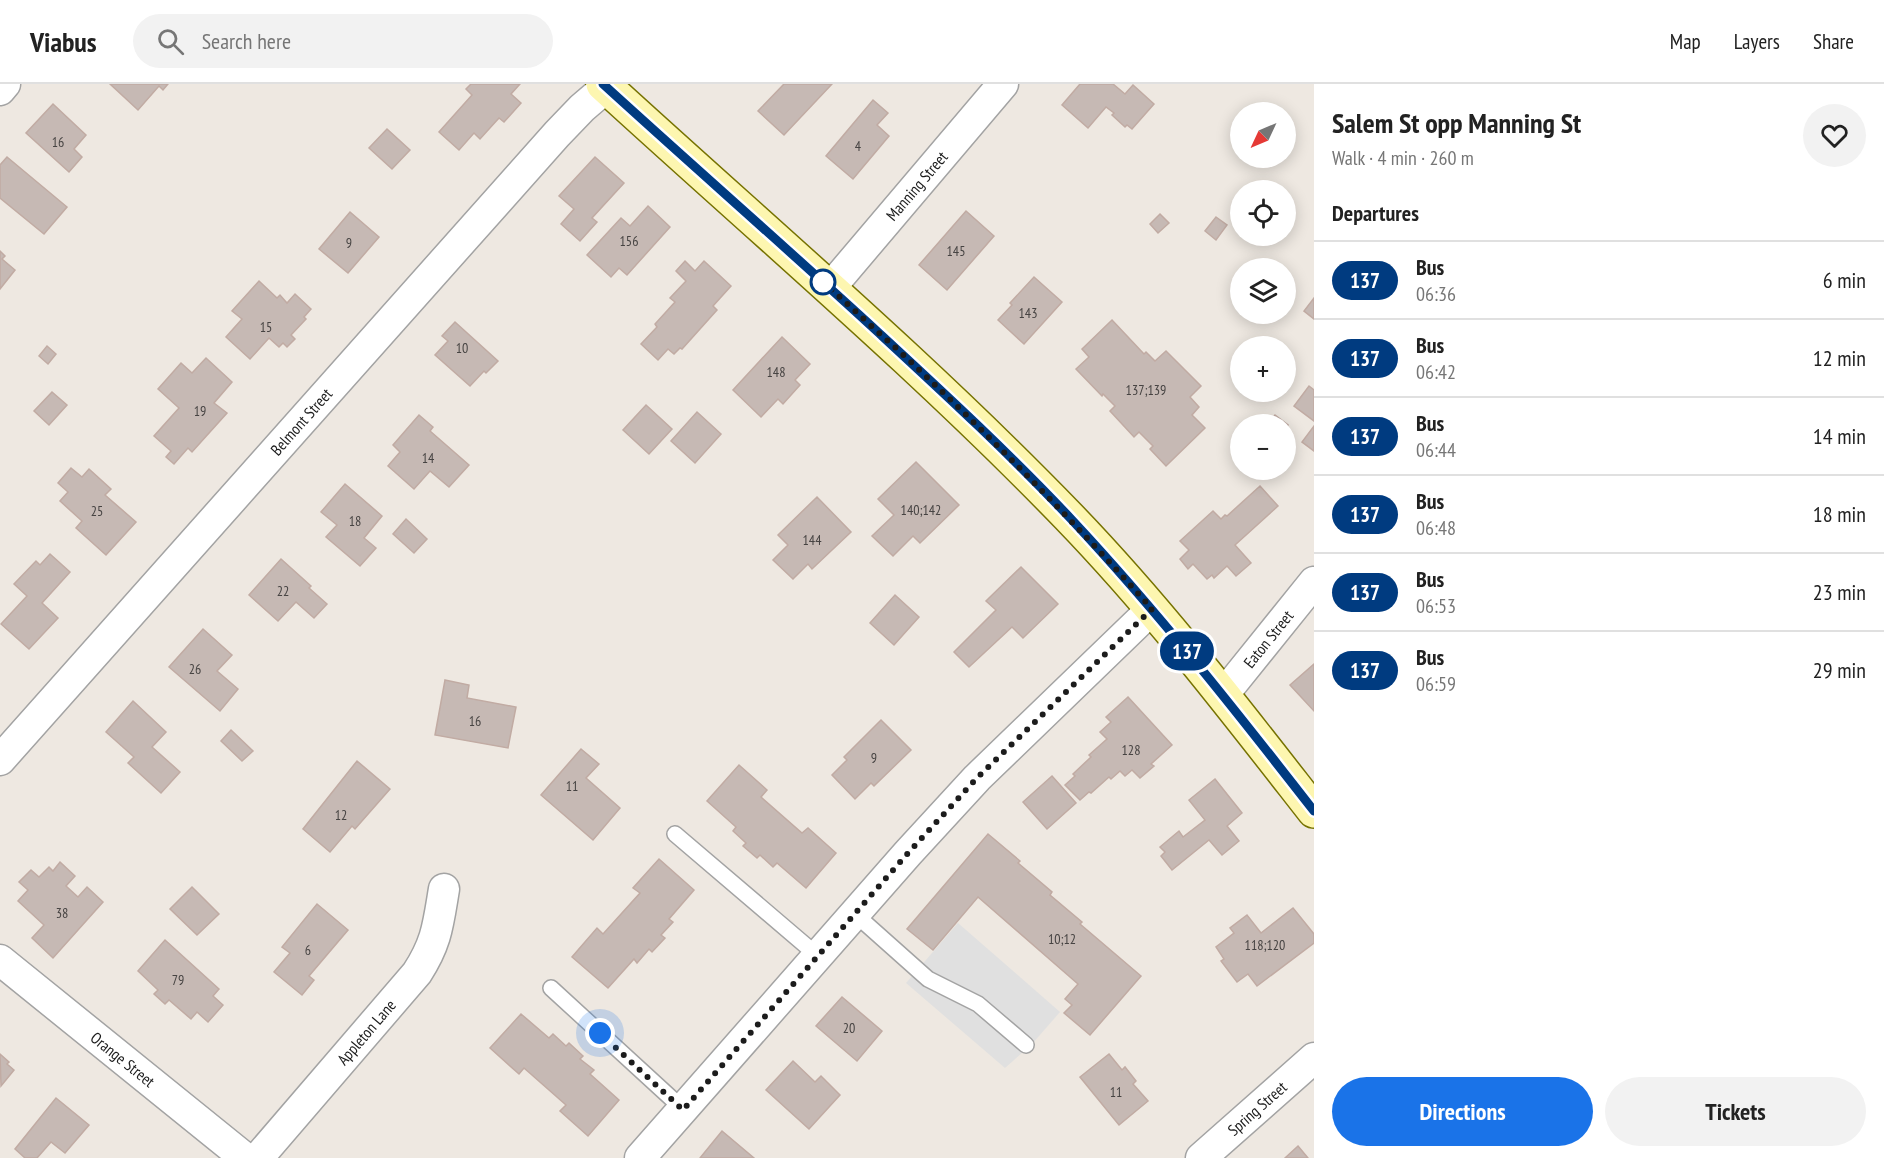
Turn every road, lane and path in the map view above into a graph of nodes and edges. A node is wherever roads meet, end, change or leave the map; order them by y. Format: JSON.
{"nodes":[{"id":1,"x":5,"y":84,"type":"edge"},
{"id":2,"x":1003,"y":84,"type":"edge"},
{"id":3,"x":607,"y":85,"type":"edge"},
{"id":4,"x":0,"y":90,"type":"edge"},
{"id":5,"x":830,"y":288,"type":"junction"},
{"id":6,"x":1314,"y":582,"type":"edge"},
{"id":7,"x":1152,"y":609,"type":"junction"},
{"id":8,"x":1223,"y":695,"type":"junction"},
{"id":9,"x":0,"y":760,"type":"edge"},
{"id":10,"x":1314,"y":811,"type":"edge"},
{"id":11,"x":675,"y":834,"type":"dead end"},
{"id":12,"x":444,"y":889,"type":"dead end"},
{"id":13,"x":855,"y":914,"type":"junction"},
{"id":14,"x":818,"y":956,"type":"junction"},
{"id":15,"x":0,"y":960,"type":"edge"},
{"id":16,"x":551,"y":988,"type":"dead end"},
{"id":17,"x":1026,"y":1045,"type":"dead end"},
{"id":18,"x":1314,"y":1058,"type":"edge"},
{"id":19,"x":683,"y":1110,"type":"junction"},
{"id":20,"x":245,"y":1158,"type":"edge"},
{"id":21,"x":258,"y":1158,"type":"edge"},
{"id":22,"x":640,"y":1158,"type":"edge"},
{"id":23,"x":1201,"y":1158,"type":"edge"}],
"edges":[{"from":1,"to":4,"type":"street"},
{"from":2,"to":5,"type":"street","name":"Manning Street"},
{"from":3,"to":5,"type":"main road"},
{"from":3,"to":9,"type":"street","name":"Belmont Street"},
{"from":5,"to":7,"type":"main road"},
{"from":6,"to":8,"type":"street","name":"Eaton Street"},
{"from":7,"to":8,"type":"main road"},
{"from":7,"to":13,"type":"street"},
{"from":8,"to":10,"type":"main road"},
{"from":11,"to":14,"type":"lane"},
{"from":12,"to":21,"type":"street","name":"Appleton Lane"},
{"from":13,"to":14,"type":"street"},
{"from":13,"to":17,"type":"lane"},
{"from":14,"to":19,"type":"street"},
{"from":15,"to":20,"type":"street","name":"Orange Street"},
{"from":16,"to":19,"type":"lane"},
{"from":18,"to":23,"type":"street","name":"Spring Street"},
{"from":19,"to":22,"type":"street"}]}
